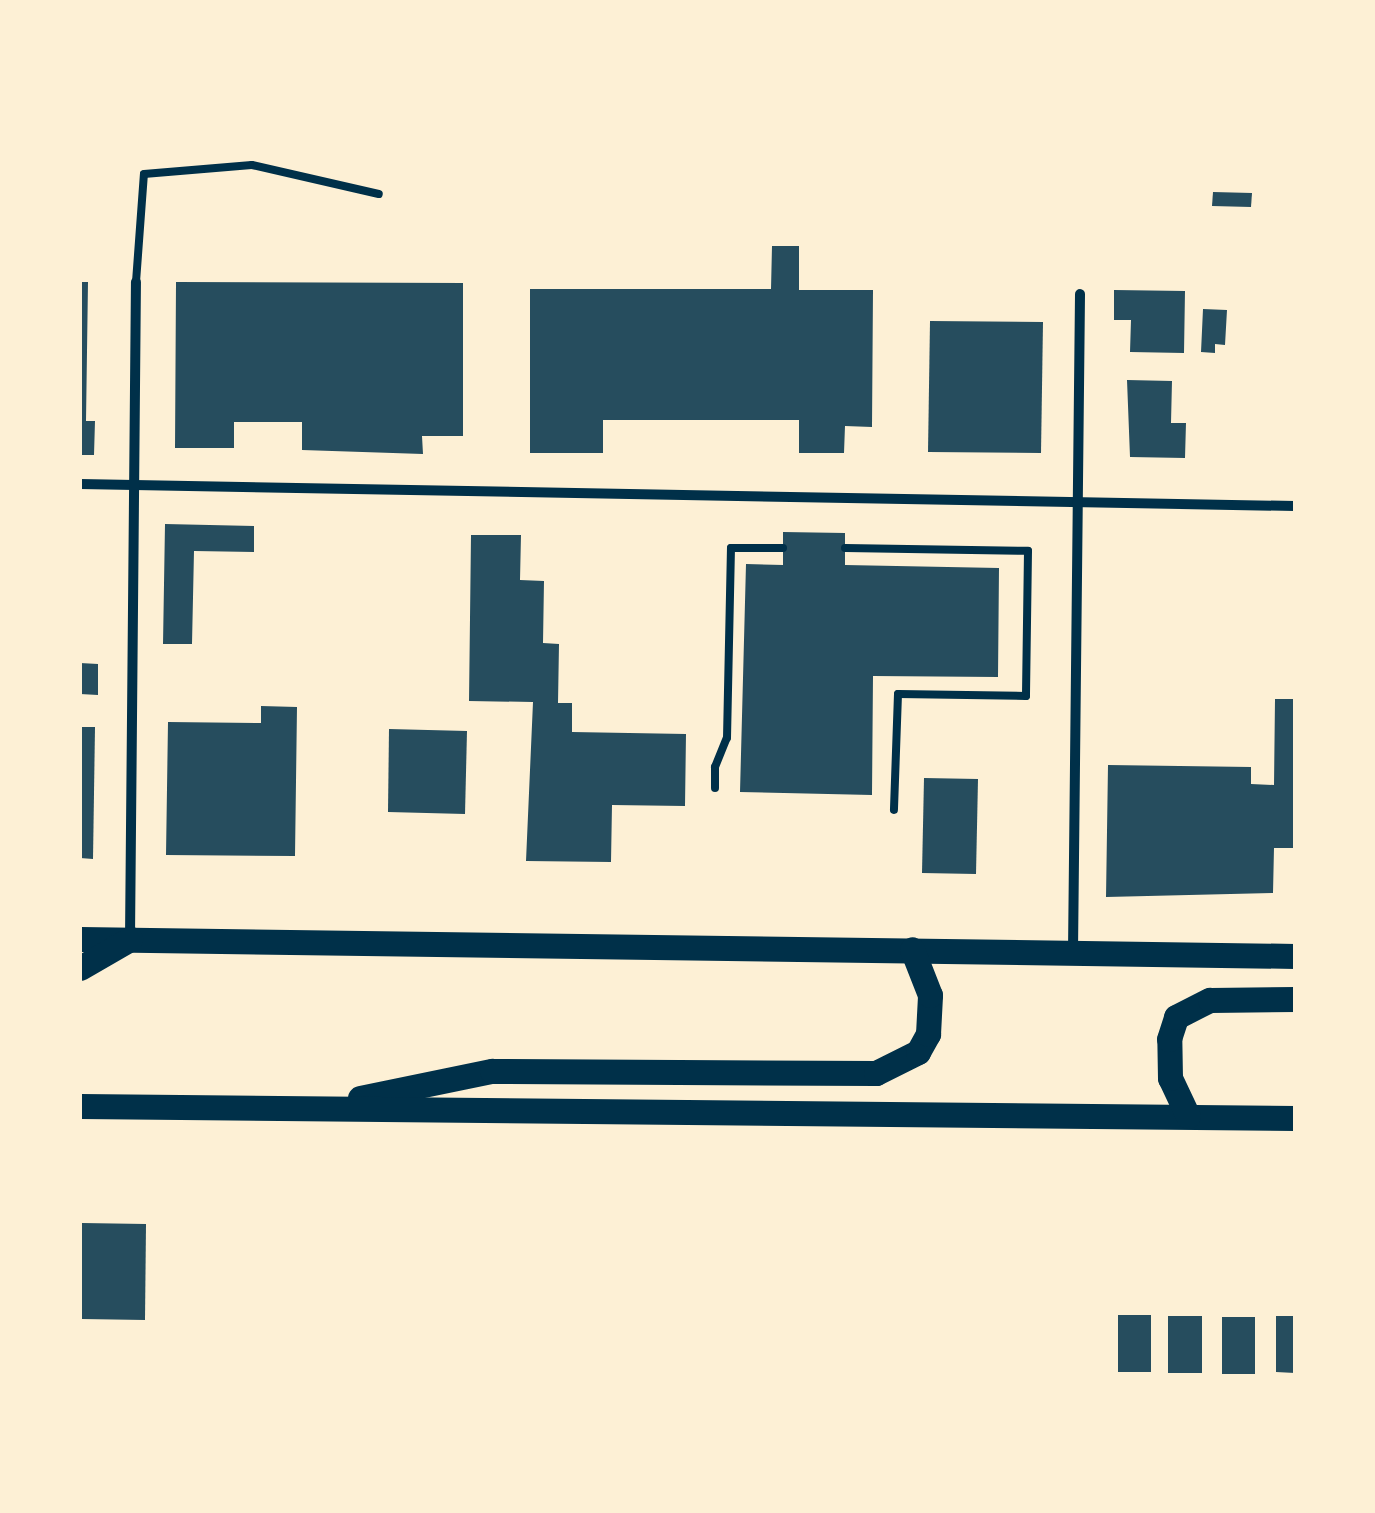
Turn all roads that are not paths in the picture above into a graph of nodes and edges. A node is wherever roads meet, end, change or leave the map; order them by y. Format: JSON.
{"nodes":[{"id":1,"x":379,"y":194,"type":"dead end"},
{"id":2,"x":136,"y":282,"type":"joint"},
{"id":3,"x":1080,"y":294,"type":"dead end"},
{"id":4,"x":80,"y":484,"type":"edge"},
{"id":5,"x":133,"y":484,"type":"junction"},
{"id":6,"x":1076,"y":502,"type":"junction"},
{"id":7,"x":1295,"y":506,"type":"edge"},
{"id":8,"x":783,"y":548,"type":"dead end"},
{"id":9,"x":845,"y":548,"type":"dead end"},
{"id":10,"x":715,"y":788,"type":"dead end"},
{"id":11,"x":894,"y":810,"type":"dead end"},
{"id":12,"x":80,"y":939,"type":"edge"},
{"id":13,"x":130,"y":939,"type":"junction"},
{"id":14,"x":912,"y":950,"type":"junction"},
{"id":15,"x":1072,"y":952,"type":"junction"},
{"id":16,"x":1295,"y":956,"type":"edge"},
{"id":17,"x":80,"y":968,"type":"edge"},
{"id":18,"x":1295,"y":999,"type":"edge"},
{"id":19,"x":80,"y":1106,"type":"edge"},
{"id":20,"x":311,"y":1108,"type":"junction"},
{"id":21,"x":1188,"y":1116,"type":"junction"},
{"id":22,"x":1295,"y":1118,"type":"edge"}],
"edges":[{"from":1,"to":2,"type":"lane"},
{"from":2,"to":5,"type":"street"},
{"from":3,"to":6,"type":"street"},
{"from":4,"to":5,"type":"street"},
{"from":5,"to":6,"type":"street"},
{"from":5,"to":13,"type":"street"},
{"from":6,"to":7,"type":"street"},
{"from":6,"to":15,"type":"street"},
{"from":8,"to":10,"type":"lane"},
{"from":9,"to":11,"type":"lane"},
{"from":12,"to":13,"type":"main road"},
{"from":13,"to":14,"type":"main road"},
{"from":13,"to":17,"type":"main road"},
{"from":14,"to":15,"type":"main road"},
{"from":14,"to":20,"type":"main road"},
{"from":15,"to":16,"type":"main road"},
{"from":18,"to":21,"type":"main road"},
{"from":19,"to":20,"type":"main road"},
{"from":20,"to":21,"type":"main road"},
{"from":21,"to":22,"type":"main road"}]}
